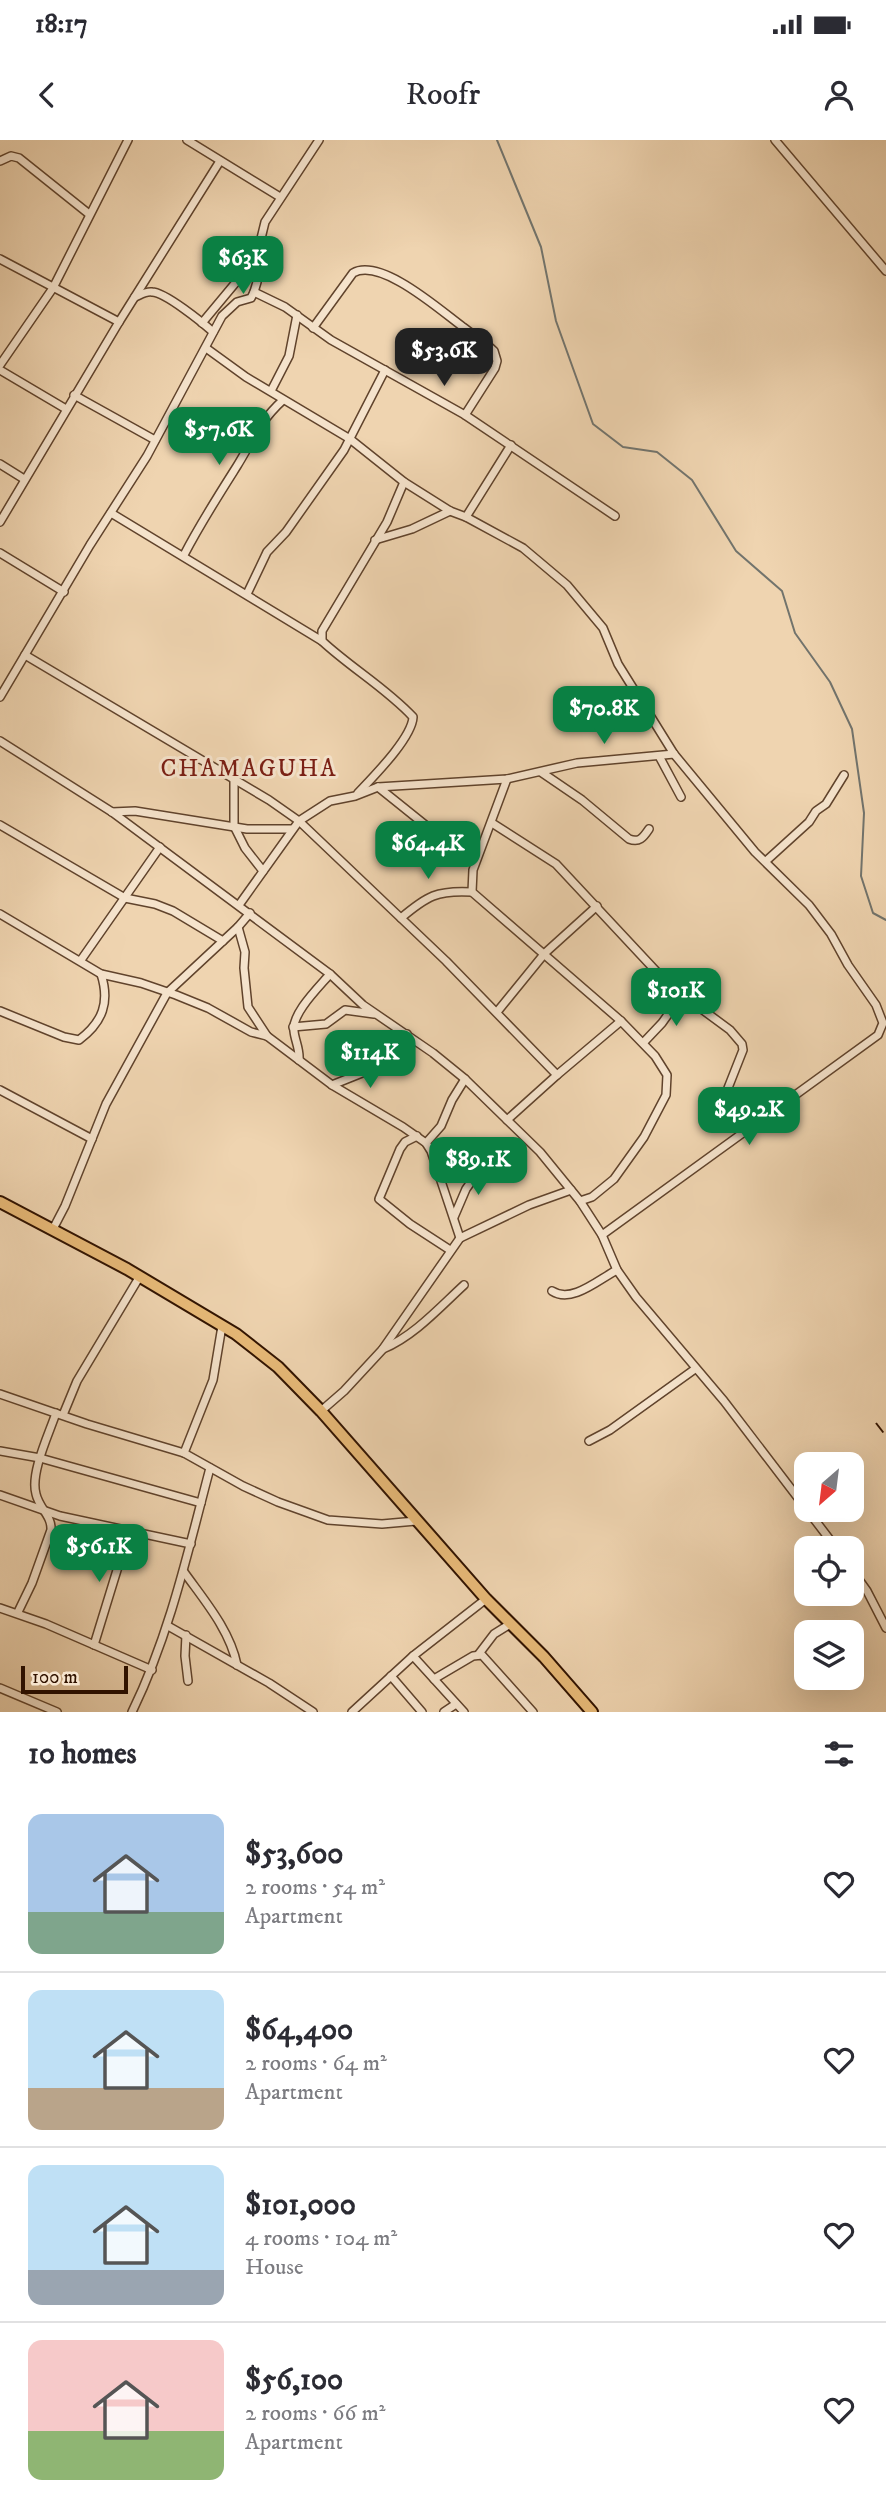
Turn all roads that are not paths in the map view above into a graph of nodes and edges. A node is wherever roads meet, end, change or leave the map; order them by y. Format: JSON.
{"nodes":[{"id":1,"x":128,"y":140,"type":"edge"},
{"id":2,"x":187,"y":140,"type":"edge"},
{"id":3,"x":319,"y":140,"type":"edge"},
{"id":4,"x":775,"y":140,"type":"edge"},
{"id":5,"x":0,"y":161,"type":"edge"},
{"id":6,"x":220,"y":161,"type":"junction"},
{"id":7,"x":279,"y":197,"type":"junction"},
{"id":8,"x":89,"y":214,"type":"junction"},
{"id":9,"x":257,"y":249,"type":"junction"},
{"id":10,"x":0,"y":259,"type":"edge"},
{"id":11,"x":150,"y":271,"type":"junction"},
{"id":12,"x":886,"y":271,"type":"edge"},
{"id":13,"x":53,"y":288,"type":"junction"},
{"id":14,"x":152,"y":292,"type":"junction"},
{"id":15,"x":254,"y":292,"type":"junction"},
{"id":16,"x":135,"y":298,"type":"junction"},
{"id":17,"x":298,"y":315,"type":"junction"},
{"id":18,"x":119,"y":322,"type":"junction"},
{"id":19,"x":202,"y":323,"type":"junction"},
{"id":20,"x":313,"y":328,"type":"junction"},
{"id":21,"x":213,"y":332,"type":"junction"},
{"id":22,"x":206,"y":348,"type":"junction"},
{"id":23,"x":0,"y":368,"type":"edge"},
{"id":24,"x":385,"y":369,"type":"junction"},
{"id":25,"x":271,"y":391,"type":"junction"},
{"id":26,"x":74,"y":395,"type":"junction"},
{"id":27,"x":283,"y":400,"type":"junction"},
{"id":28,"x":66,"y":409,"type":"junction"},
{"id":29,"x":465,"y":415,"type":"junction"},
{"id":30,"x":350,"y":439,"type":"junction"},
{"id":31,"x":155,"y":440,"type":"junction"},
{"id":32,"x":511,"y":445,"type":"junction"},
{"id":33,"x":0,"y":464,"type":"edge"},
{"id":34,"x":24,"y":479,"type":"junction"},
{"id":35,"x":404,"y":482,"type":"junction"},
{"id":36,"x":450,"y":511,"type":"junction"},
{"id":37,"x":111,"y":513,"type":"junction"},
{"id":38,"x":615,"y":516,"type":"dead end"},
{"id":39,"x":466,"y":517,"type":"junction"},
{"id":40,"x":0,"y":522,"type":"edge"},
{"id":41,"x":375,"y":540,"type":"junction"},
{"id":42,"x":0,"y":554,"type":"edge"},
{"id":43,"x":184,"y":555,"type":"junction"},
{"id":44,"x":64,"y":592,"type":"junction"},
{"id":45,"x":247,"y":594,"type":"junction"},
{"id":46,"x":322,"y":641,"type":"junction"},
{"id":47,"x":25,"y":655,"type":"junction"},
{"id":48,"x":0,"y":696,"type":"edge"},
{"id":49,"x":0,"y":741,"type":"edge"},
{"id":50,"x":674,"y":754,"type":"junction"},
{"id":51,"x":659,"y":757,"type":"junction"},
{"id":52,"x":541,"y":772,"type":"junction"},
{"id":53,"x":844,"y":775,"type":"dead end"},
{"id":54,"x":234,"y":779,"type":"junction"},
{"id":55,"x":507,"y":779,"type":"junction"},
{"id":56,"x":378,"y":786,"type":"junction"},
{"id":57,"x":355,"y":796,"type":"junction"},
{"id":58,"x":681,"y":797,"type":"dead end"},
{"id":59,"x":112,"y":811,"type":"junction"},
{"id":60,"x":299,"y":821,"type":"junction"},
{"id":61,"x":492,"y":823,"type":"junction"},
{"id":62,"x":0,"y":825,"type":"edge"},
{"id":63,"x":234,"y":826,"type":"junction"},
{"id":64,"x":292,"y":829,"type":"junction"},
{"id":65,"x":649,"y":829,"type":"dead end"},
{"id":66,"x":434,"y":832,"type":"junction"},
{"id":67,"x":160,"y":847,"type":"junction"},
{"id":68,"x":476,"y":858,"type":"junction"},
{"id":69,"x":766,"y":861,"type":"junction"},
{"id":70,"x":410,"y":862,"type":"dead end"},
{"id":71,"x":263,"y":871,"type":"junction"},
{"id":72,"x":472,"y":892,"type":"junction"},
{"id":73,"x":125,"y":898,"type":"junction"},
{"id":74,"x":239,"y":905,"type":"junction"},
{"id":75,"x":597,"y":906,"type":"junction"},
{"id":76,"x":0,"y":914,"type":"edge"},
{"id":77,"x":250,"y":914,"type":"junction"},
{"id":78,"x":401,"y":918,"type":"junction"},
{"id":79,"x":238,"y":928,"type":"junction"},
{"id":80,"x":223,"y":941,"type":"junction"},
{"id":81,"x":545,"y":953,"type":"junction"},
{"id":82,"x":80,"y":960,"type":"junction"},
{"id":83,"x":101,"y":974,"type":"junction"},
{"id":84,"x":330,"y":974,"type":"junction"},
{"id":85,"x":167,"y":993,"type":"junction"},
{"id":86,"x":682,"y":995,"type":"junction"},
{"id":87,"x":249,"y":1010,"type":"junction"},
{"id":88,"x":0,"y":1011,"type":"edge"},
{"id":89,"x":497,"y":1012,"type":"junction"},
{"id":90,"x":378,"y":1015,"type":"junction"},
{"id":91,"x":621,"y":1021,"type":"junction"},
{"id":92,"x":293,"y":1027,"type":"junction"},
{"id":93,"x":248,"y":1030,"type":"junction"},
{"id":94,"x":407,"y":1034,"type":"junction"},
{"id":95,"x":267,"y":1036,"type":"junction"},
{"id":96,"x":644,"y":1042,"type":"junction"},
{"id":97,"x":299,"y":1059,"type":"junction"},
{"id":98,"x":557,"y":1075,"type":"junction"},
{"id":99,"x":465,"y":1079,"type":"junction"},
{"id":100,"x":332,"y":1085,"type":"junction"},
{"id":101,"x":728,"y":1088,"type":"dead end"},
{"id":102,"x":0,"y":1090,"type":"edge"},
{"id":103,"x":507,"y":1120,"type":"junction"},
{"id":104,"x":417,"y":1136,"type":"junction"},
{"id":105,"x":92,"y":1139,"type":"junction"},
{"id":106,"x":426,"y":1143,"type":"junction"},
{"id":107,"x":484,"y":1166,"type":"dead end"},
{"id":108,"x":571,"y":1190,"type":"junction"},
{"id":109,"x":580,"y":1201,"type":"junction"},
{"id":110,"x":0,"y":1202,"type":"edge"},
{"id":111,"x":454,"y":1217,"type":"junction"},
{"id":112,"x":53,"y":1229,"type":"junction"},
{"id":113,"x":602,"y":1235,"type":"junction"},
{"id":114,"x":460,"y":1238,"type":"junction"},
{"id":115,"x":450,"y":1250,"type":"junction"},
{"id":116,"x":617,"y":1269,"type":"junction"},
{"id":117,"x":140,"y":1276,"type":"junction"},
{"id":118,"x":464,"y":1285,"type":"dead end"},
{"id":119,"x":552,"y":1291,"type":"dead end"},
{"id":120,"x":222,"y":1326,"type":"junction"},
{"id":121,"x":382,"y":1350,"type":"junction"},
{"id":122,"x":695,"y":1369,"type":"junction"},
{"id":123,"x":0,"y":1394,"type":"edge"},
{"id":124,"x":321,"y":1411,"type":"junction"},
{"id":125,"x":59,"y":1414,"type":"junction"},
{"id":126,"x":589,"y":1441,"type":"dead end"},
{"id":127,"x":0,"y":1451,"type":"edge"},
{"id":128,"x":184,"y":1453,"type":"junction"},
{"id":129,"x":40,"y":1458,"type":"junction"},
{"id":130,"x":210,"y":1468,"type":"junction"},
{"id":131,"x":0,"y":1495,"type":"edge"},
{"id":132,"x":201,"y":1503,"type":"junction"},
{"id":133,"x":42,"y":1509,"type":"junction"},
{"id":134,"x":416,"y":1521,"type":"junction"},
{"id":135,"x":129,"y":1531,"type":"junction"},
{"id":136,"x":827,"y":1536,"type":"edge"},
{"id":137,"x":191,"y":1544,"type":"junction"},
{"id":138,"x":184,"y":1572,"type":"junction"},
{"id":139,"x":864,"y":1587,"type":"edge"},
{"id":140,"x":486,"y":1600,"type":"junction"},
{"id":141,"x":0,"y":1608,"type":"edge"},
{"id":142,"x":18,"y":1612,"type":"junction"},
{"id":143,"x":510,"y":1624,"type":"junction"},
{"id":144,"x":168,"y":1626,"type":"junction"},
{"id":145,"x":886,"y":1628,"type":"edge"},
{"id":146,"x":186,"y":1634,"type":"junction"},
{"id":147,"x":94,"y":1645,"type":"junction"},
{"id":148,"x":478,"y":1655,"type":"junction"},
{"id":149,"x":412,"y":1656,"type":"junction"},
{"id":150,"x":237,"y":1665,"type":"junction"},
{"id":151,"x":152,"y":1670,"type":"junction"},
{"id":152,"x":391,"y":1676,"type":"junction"},
{"id":153,"x":434,"y":1679,"type":"junction"},
{"id":154,"x":188,"y":1681,"type":"dead end"},
{"id":155,"x":0,"y":1688,"type":"edge"},
{"id":156,"x":456,"y":1703,"type":"junction"},
{"id":157,"x":355,"y":1711,"type":"edge"},
{"id":158,"x":588,"y":1711,"type":"edge"},
{"id":159,"x":57,"y":1712,"type":"edge"},
{"id":160,"x":132,"y":1712,"type":"edge"},
{"id":161,"x":313,"y":1712,"type":"edge"},
{"id":162,"x":422,"y":1712,"type":"edge"},
{"id":163,"x":444,"y":1712,"type":"edge"},
{"id":164,"x":464,"y":1712,"type":"edge"},
{"id":165,"x":533,"y":1712,"type":"edge"}],
"edges":[{"from":1,"to":8,"type":"street"},
{"from":2,"to":6,"type":"street"},
{"from":3,"to":7,"type":"street"},
{"from":4,"to":12,"type":"street"},
{"from":5,"to":8,"type":"street"},
{"from":6,"to":7,"type":"street"},
{"from":6,"to":11,"type":"street"},
{"from":7,"to":9,"type":"street"},
{"from":8,"to":13,"type":"street"},
{"from":9,"to":15,"type":"street"},
{"from":9,"to":19,"type":"street"},
{"from":10,"to":13,"type":"street"},
{"from":11,"to":14,"type":"street"},
{"from":11,"to":16,"type":"street"},
{"from":13,"to":18,"type":"street"},
{"from":13,"to":23,"type":"street"},
{"from":14,"to":16,"type":"street"},
{"from":14,"to":19,"type":"street"},
{"from":15,"to":17,"type":"street"},
{"from":15,"to":21,"type":"street"},
{"from":16,"to":18,"type":"street"},
{"from":17,"to":20,"type":"street"},
{"from":17,"to":25,"type":"street"},
{"from":18,"to":26,"type":"street"},
{"from":19,"to":21,"type":"street"},
{"from":20,"to":24,"type":"street"},
{"from":20,"to":29,"type":"street"},
{"from":21,"to":22,"type":"street"},
{"from":22,"to":25,"type":"street"},
{"from":22,"to":31,"type":"street"},
{"from":23,"to":28,"type":"street"},
{"from":24,"to":29,"type":"street"},
{"from":24,"to":30,"type":"street"},
{"from":25,"to":27,"type":"street"},
{"from":26,"to":28,"type":"street"},
{"from":26,"to":31,"type":"street"},
{"from":27,"to":30,"type":"street"},
{"from":27,"to":43,"type":"street"},
{"from":28,"to":34,"type":"street"},
{"from":29,"to":32,"type":"street"},
{"from":30,"to":35,"type":"street"},
{"from":30,"to":45,"type":"street"},
{"from":31,"to":37,"type":"street"},
{"from":32,"to":38,"type":"street"},
{"from":32,"to":39,"type":"street"},
{"from":33,"to":34,"type":"street"},
{"from":34,"to":40,"type":"street"},
{"from":35,"to":36,"type":"street"},
{"from":35,"to":41,"type":"street"},
{"from":36,"to":39,"type":"street"},
{"from":36,"to":41,"type":"street"},
{"from":37,"to":43,"type":"street"},
{"from":37,"to":44,"type":"street"},
{"from":39,"to":50,"type":"street"},
{"from":41,"to":46,"type":"street"},
{"from":42,"to":44,"type":"street"},
{"from":43,"to":45,"type":"street"},
{"from":44,"to":47,"type":"street"},
{"from":45,"to":46,"type":"street"},
{"from":46,"to":57,"type":"street"},
{"from":47,"to":48,"type":"street"},
{"from":47,"to":54,"type":"street"},
{"from":49,"to":59,"type":"street"},
{"from":50,"to":51,"type":"street"},
{"from":50,"to":69,"type":"street"},
{"from":51,"to":52,"type":"street"},
{"from":51,"to":58,"type":"street"},
{"from":52,"to":55,"type":"street"},
{"from":52,"to":65,"type":"street"},
{"from":53,"to":69,"type":"street"},
{"from":54,"to":60,"type":"street"},
{"from":54,"to":63,"type":"street"},
{"from":55,"to":56,"type":"street"},
{"from":55,"to":61,"type":"street"},
{"from":56,"to":57,"type":"street"},
{"from":56,"to":66,"type":"street"},
{"from":57,"to":60,"type":"street"},
{"from":59,"to":63,"type":"street"},
{"from":59,"to":67,"type":"street"},
{"from":60,"to":64,"type":"street"},
{"from":60,"to":78,"type":"street"},
{"from":61,"to":68,"type":"street"},
{"from":61,"to":75,"type":"street"},
{"from":62,"to":73,"type":"street"},
{"from":63,"to":64,"type":"street"},
{"from":63,"to":71,"type":"street"},
{"from":64,"to":71,"type":"street"},
{"from":66,"to":68,"type":"street"},
{"from":66,"to":70,"type":"street"},
{"from":67,"to":73,"type":"street"},
{"from":67,"to":74,"type":"street"},
{"from":68,"to":72,"type":"street"},
{"from":69,"to":113,"type":"street"},
{"from":71,"to":74,"type":"street"},
{"from":72,"to":78,"type":"street"},
{"from":72,"to":81,"type":"street"},
{"from":73,"to":80,"type":"street"},
{"from":73,"to":82,"type":"street"},
{"from":74,"to":77,"type":"street"},
{"from":75,"to":81,"type":"street"},
{"from":75,"to":86,"type":"street"},
{"from":76,"to":82,"type":"street"},
{"from":77,"to":79,"type":"street"},
{"from":77,"to":84,"type":"street"},
{"from":78,"to":89,"type":"street"},
{"from":79,"to":80,"type":"street"},
{"from":79,"to":87,"type":"street"},
{"from":80,"to":85,"type":"street"},
{"from":81,"to":89,"type":"street"},
{"from":81,"to":91,"type":"street"},
{"from":82,"to":83,"type":"street"},
{"from":83,"to":85,"type":"street"},
{"from":83,"to":88,"type":"street"},
{"from":84,"to":90,"type":"street"},
{"from":84,"to":92,"type":"street"},
{"from":85,"to":93,"type":"street"},
{"from":85,"to":105,"type":"street"},
{"from":86,"to":96,"type":"street"},
{"from":86,"to":101,"type":"street"},
{"from":87,"to":93,"type":"street"},
{"from":87,"to":95,"type":"street"},
{"from":89,"to":98,"type":"street"},
{"from":90,"to":92,"type":"street"},
{"from":90,"to":94,"type":"street"},
{"from":91,"to":96,"type":"street"},
{"from":91,"to":98,"type":"street"},
{"from":92,"to":97,"type":"street"},
{"from":93,"to":95,"type":"street"},
{"from":94,"to":99,"type":"street"},
{"from":94,"to":100,"type":"street"},
{"from":95,"to":97,"type":"street"},
{"from":96,"to":109,"type":"street"},
{"from":97,"to":100,"type":"street"},
{"from":98,"to":103,"type":"street"},
{"from":99,"to":103,"type":"street"},
{"from":99,"to":106,"type":"street"},
{"from":100,"to":104,"type":"street"},
{"from":102,"to":105,"type":"street"},
{"from":103,"to":108,"type":"street"},
{"from":104,"to":106,"type":"street"},
{"from":104,"to":115,"type":"street"},
{"from":105,"to":112,"type":"street"},
{"from":106,"to":111,"type":"street"},
{"from":107,"to":111,"type":"street"},
{"from":108,"to":109,"type":"street"},
{"from":108,"to":114,"type":"street"},
{"from":109,"to":113,"type":"street"},
{"from":110,"to":112,"type":"highway"},
{"from":111,"to":114,"type":"street"},
{"from":112,"to":117,"type":"highway"},
{"from":113,"to":116,"type":"street"},
{"from":114,"to":115,"type":"street"},
{"from":115,"to":121,"type":"street"},
{"from":116,"to":119,"type":"street"},
{"from":116,"to":122,"type":"street"},
{"from":117,"to":120,"type":"highway"},
{"from":117,"to":125,"type":"street"},
{"from":118,"to":121,"type":"street"},
{"from":120,"to":124,"type":"highway"},
{"from":120,"to":128,"type":"street"},
{"from":121,"to":124,"type":"street"},
{"from":122,"to":126,"type":"street"},
{"from":122,"to":136,"type":"street"},
{"from":123,"to":125,"type":"street"},
{"from":124,"to":134,"type":"highway"},
{"from":125,"to":128,"type":"street"},
{"from":125,"to":129,"type":"street"},
{"from":127,"to":129,"type":"street"},
{"from":128,"to":130,"type":"street"},
{"from":129,"to":132,"type":"street"},
{"from":129,"to":133,"type":"street"},
{"from":130,"to":132,"type":"street"},
{"from":130,"to":134,"type":"street"},
{"from":131,"to":133,"type":"street"},
{"from":132,"to":137,"type":"street"},
{"from":133,"to":135,"type":"street"},
{"from":133,"to":142,"type":"street"},
{"from":134,"to":140,"type":"highway"},
{"from":135,"to":137,"type":"street"},
{"from":135,"to":147,"type":"street"},
{"from":137,"to":138,"type":"street"},
{"from":138,"to":144,"type":"street"},
{"from":138,"to":150,"type":"street"},
{"from":139,"to":145,"type":"street"},
{"from":140,"to":143,"type":"highway"},
{"from":140,"to":149,"type":"street"},
{"from":141,"to":142,"type":"street"},
{"from":142,"to":147,"type":"street"},
{"from":143,"to":148,"type":"street"},
{"from":143,"to":158,"type":"highway"},
{"from":144,"to":146,"type":"street"},
{"from":144,"to":151,"type":"street"},
{"from":146,"to":150,"type":"street"},
{"from":146,"to":154,"type":"street"},
{"from":147,"to":151,"type":"street"},
{"from":148,"to":153,"type":"street"},
{"from":148,"to":165,"type":"street"},
{"from":149,"to":152,"type":"street"},
{"from":149,"to":153,"type":"street"},
{"from":150,"to":161,"type":"street"},
{"from":151,"to":160,"type":"street"},
{"from":152,"to":157,"type":"street"},
{"from":152,"to":162,"type":"street"},
{"from":153,"to":156,"type":"street"},
{"from":155,"to":159,"type":"street"},
{"from":156,"to":163,"type":"street"},
{"from":156,"to":164,"type":"street"}]}
